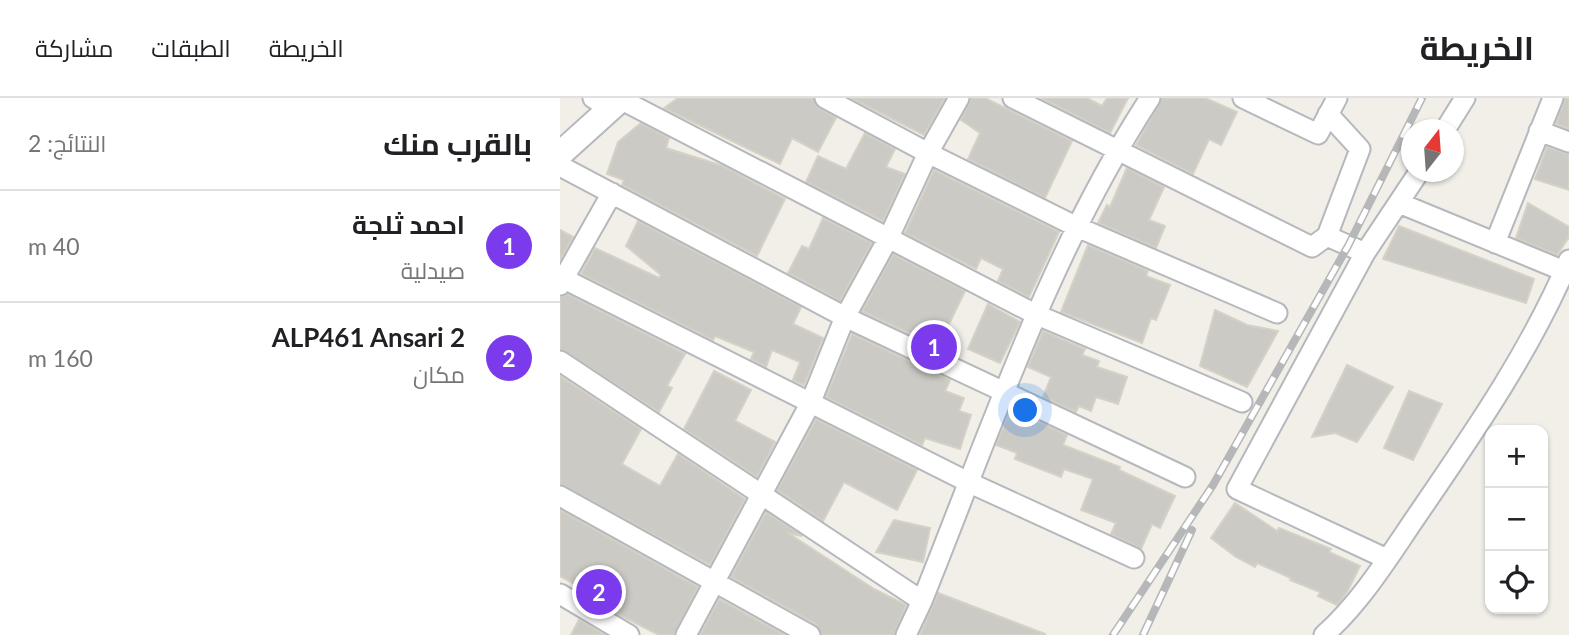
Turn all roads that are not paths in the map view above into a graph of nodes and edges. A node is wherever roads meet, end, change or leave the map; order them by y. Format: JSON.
{"nodes":[{"id":1,"x":825,"y":98,"type":"edge"},
{"id":2,"x":959,"y":98,"type":"edge"},
{"id":3,"x":1013,"y":98,"type":"edge"},
{"id":4,"x":1150,"y":98,"type":"edge"},
{"id":5,"x":1243,"y":98,"type":"edge"},
{"id":6,"x":1465,"y":98,"type":"edge"},
{"id":7,"x":1553,"y":98,"type":"edge"},
{"id":8,"x":611,"y":101,"type":"edge"},
{"id":9,"x":1333,"y":106,"type":"edge"},
{"id":10,"x":1452,"y":119,"type":"edge"},
{"id":11,"x":1539,"y":131,"type":"junction"},
{"id":12,"x":1569,"y":142,"type":"edge"},
{"id":13,"x":1116,"y":150,"type":"junction"},
{"id":14,"x":928,"y":153,"type":"junction"},
{"id":15,"x":560,"y":154,"type":"edge"},
{"id":16,"x":560,"y":166,"type":"edge"},
{"id":17,"x":1413,"y":182,"type":"edge"},
{"id":18,"x":612,"y":193,"type":"junction"},
{"id":19,"x":1399,"y":203,"type":"junction"},
{"id":20,"x":1077,"y":227,"type":"junction"},
{"id":21,"x":1327,"y":236,"type":"junction"},
{"id":22,"x":888,"y":237,"type":"junction"},
{"id":23,"x":1495,"y":243,"type":"junction"},
{"id":24,"x":1365,"y":253,"type":"junction"},
{"id":25,"x":1567,"y":269,"type":"edge"},
{"id":26,"x":562,"y":282,"type":"edge"},
{"id":27,"x":1277,"y":313,"type":"dead end"},
{"id":28,"x":1035,"y":314,"type":"junction"},
{"id":29,"x":845,"y":317,"type":"junction"},
{"id":30,"x":560,"y":361,"type":"edge"},
{"id":31,"x":1003,"y":393,"type":"junction"},
{"id":32,"x":1242,"y":402,"type":"dead end"},
{"id":33,"x":810,"y":404,"type":"junction"},
{"id":34,"x":1185,"y":477,"type":"dead end"},
{"id":35,"x":970,"y":483,"type":"junction"},
{"id":36,"x":560,"y":495,"type":"edge"},
{"id":37,"x":761,"y":496,"type":"junction"},
{"id":38,"x":1133,"y":558,"type":"dead end"},
{"id":39,"x":1387,"y":559,"type":"junction"},
{"id":40,"x":716,"y":583,"type":"junction"},
{"id":41,"x":560,"y":594,"type":"edge"},
{"id":42,"x":922,"y":601,"type":"junction"},
{"id":43,"x":629,"y":635,"type":"edge"},
{"id":44,"x":686,"y":635,"type":"edge"},
{"id":45,"x":810,"y":635,"type":"edge"},
{"id":46,"x":906,"y":635,"type":"edge"},
{"id":47,"x":1324,"y":635,"type":"edge"}],
"edges":[{"from":1,"to":14,"type":"street"},
{"from":2,"to":14,"type":"street"},
{"from":3,"to":13,"type":"street"},
{"from":4,"to":13,"type":"street"},
{"from":5,"to":9,"type":"street"},
{"from":6,"to":10,"type":"street"},
{"from":7,"to":11,"type":"street"},
{"from":8,"to":15,"type":"street"},
{"from":8,"to":22,"type":"street"},
{"from":9,"to":21,"type":"street"},
{"from":11,"to":12,"type":"street"},
{"from":11,"to":23,"type":"street"},
{"from":13,"to":20,"type":"street"},
{"from":13,"to":21,"type":"street"},
{"from":14,"to":20,"type":"street"},
{"from":14,"to":22,"type":"street"},
{"from":16,"to":18,"type":"street"},
{"from":17,"to":19,"type":"street"},
{"from":18,"to":26,"type":"street"},
{"from":18,"to":29,"type":"street"},
{"from":19,"to":23,"type":"street"},
{"from":19,"to":24,"type":"street"},
{"from":20,"to":27,"type":"street"},
{"from":20,"to":28,"type":"street"},
{"from":21,"to":24,"type":"street"},
{"from":22,"to":28,"type":"street"},
{"from":22,"to":29,"type":"street"},
{"from":23,"to":25,"type":"street"},
{"from":24,"to":39,"type":"street"},
{"from":25,"to":39,"type":"street"},
{"from":26,"to":33,"type":"street"},
{"from":28,"to":31,"type":"street"},
{"from":28,"to":32,"type":"street"},
{"from":29,"to":31,"type":"street"},
{"from":29,"to":33,"type":"street"},
{"from":30,"to":37,"type":"street"},
{"from":31,"to":34,"type":"street"},
{"from":31,"to":35,"type":"street"},
{"from":33,"to":35,"type":"street"},
{"from":33,"to":37,"type":"street"},
{"from":35,"to":38,"type":"street"},
{"from":35,"to":42,"type":"street"},
{"from":36,"to":40,"type":"street"},
{"from":37,"to":40,"type":"street"},
{"from":37,"to":42,"type":"street"},
{"from":39,"to":47,"type":"street"},
{"from":40,"to":44,"type":"street"},
{"from":40,"to":45,"type":"street"},
{"from":41,"to":43,"type":"street"},
{"from":42,"to":46,"type":"street"}]}
